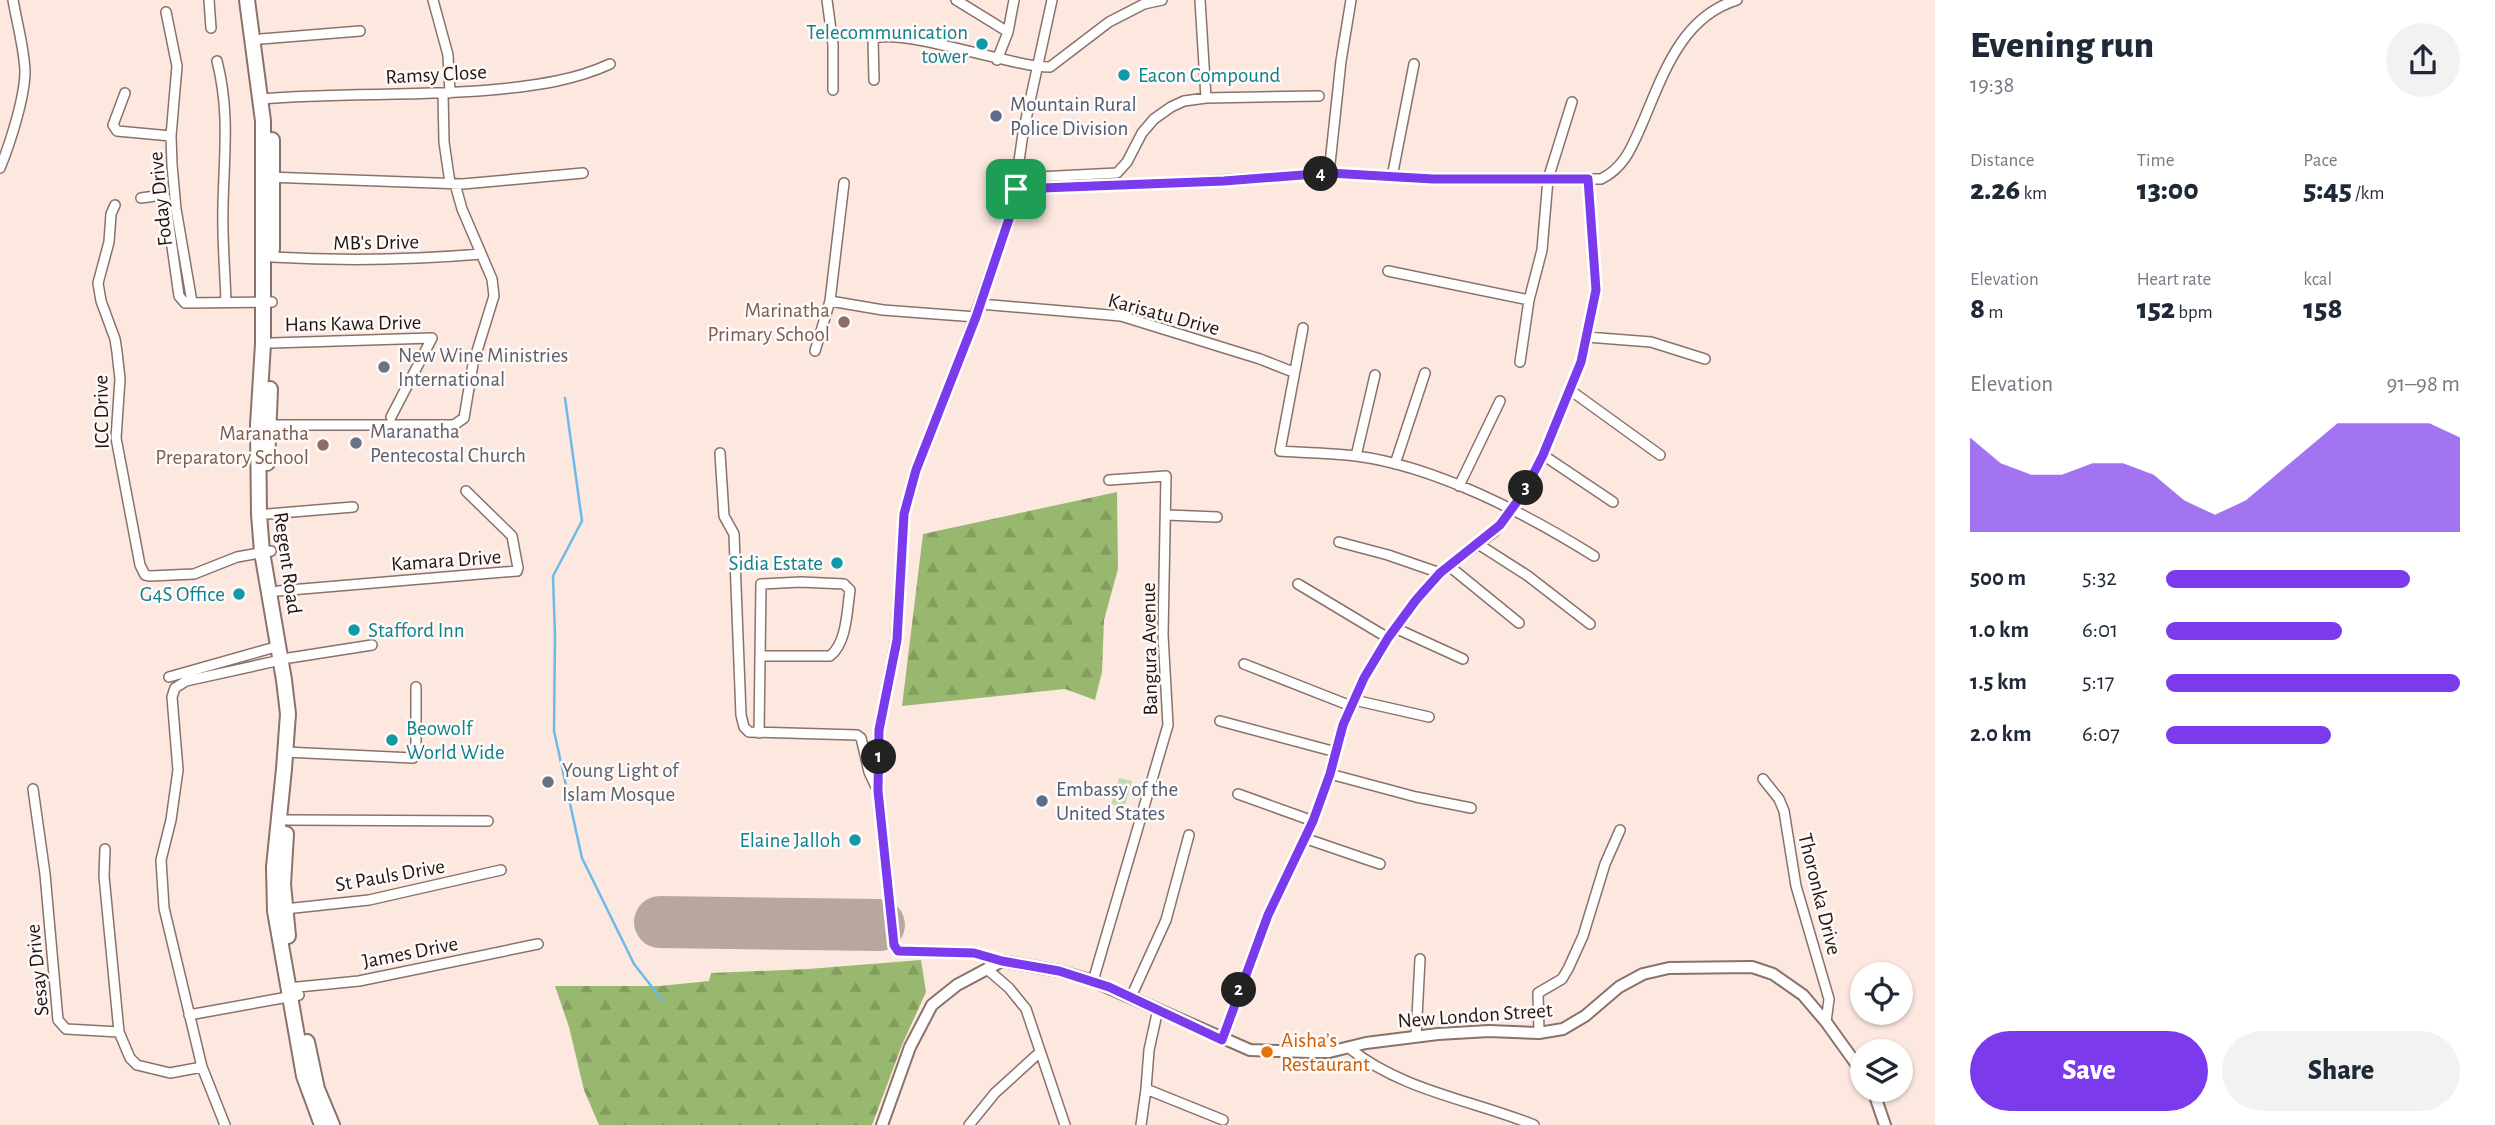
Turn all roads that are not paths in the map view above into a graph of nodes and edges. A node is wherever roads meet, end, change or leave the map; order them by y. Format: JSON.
{"nodes":[{"id":1,"x":13,"y":0,"type":"edge"},
{"id":2,"x":209,"y":0,"type":"edge"},
{"id":3,"x":247,"y":0,"type":"edge"},
{"id":4,"x":256,"y":0,"type":"edge"},
{"id":5,"x":433,"y":0,"type":"edge"},
{"id":6,"x":439,"y":0,"type":"edge"},
{"id":7,"x":827,"y":0,"type":"edge"},
{"id":8,"x":956,"y":0,"type":"edge"},
{"id":9,"x":1014,"y":0,"type":"edge"},
{"id":10,"x":1052,"y":0,"type":"edge"},
{"id":11,"x":1162,"y":0,"type":"edge"},
{"id":12,"x":1200,"y":0,"type":"edge"},
{"id":13,"x":1351,"y":0,"type":"edge"},
{"id":14,"x":1737,"y":0,"type":"edge"},
{"id":15,"x":166,"y":12,"type":"dead end"},
{"id":16,"x":211,"y":28,"type":"dead end"},
{"id":17,"x":360,"y":31,"type":"dead end"},
{"id":18,"x":1008,"y":32,"type":"junction"},
{"id":19,"x":261,"y":39,"type":"junction"},
{"id":20,"x":997,"y":60,"type":"junction"},
{"id":21,"x":217,"y":61,"type":"dead end"},
{"id":22,"x":610,"y":64,"type":"dead end"},
{"id":23,"x":1414,"y":64,"type":"dead end"},
{"id":24,"x":1036,"y":66,"type":"junction"},
{"id":25,"x":874,"y":80,"type":"dead end"},
{"id":26,"x":833,"y":90,"type":"dead end"},
{"id":27,"x":125,"y":93,"type":"dead end"},
{"id":28,"x":447,"y":93,"type":"junction"},
{"id":29,"x":1319,"y":96,"type":"dead end"},
{"id":30,"x":1206,"y":98,"type":"junction"},
{"id":31,"x":266,"y":99,"type":"junction"},
{"id":32,"x":1572,"y":102,"type":"dead end"},
{"id":33,"x":171,"y":136,"type":"junction"},
{"id":34,"x":0,"y":168,"type":"edge"},
{"id":35,"x":583,"y":173,"type":"dead end"},
{"id":36,"x":1329,"y":173,"type":"junction"},
{"id":37,"x":267,"y":177,"type":"junction"},
{"id":38,"x":1392,"y":177,"type":"junction"},
{"id":39,"x":1017,"y":178,"type":"junction"},
{"id":40,"x":1548,"y":179,"type":"junction"},
{"id":41,"x":1588,"y":179,"type":"junction"},
{"id":42,"x":844,"y":183,"type":"dead end"},
{"id":43,"x":453,"y":184,"type":"junction"},
{"id":44,"x":1016,"y":189,"type":"junction"},
{"id":45,"x":141,"y":198,"type":"dead end"},
{"id":46,"x":115,"y":205,"type":"dead end"},
{"id":47,"x":481,"y":254,"type":"junction"},
{"id":48,"x":272,"y":257,"type":"junction"},
{"id":49,"x":1388,"y":271,"type":"dead end"},
{"id":50,"x":1529,"y":300,"type":"junction"},
{"id":51,"x":830,"y":301,"type":"junction"},
{"id":52,"x":192,"y":302,"type":"junction"},
{"id":53,"x":226,"y":302,"type":"junction"},
{"id":54,"x":268,"y":302,"type":"junction"},
{"id":55,"x":980,"y":304,"type":"junction"},
{"id":56,"x":976,"y":317,"type":"junction"},
{"id":57,"x":1303,"y":328,"type":"dead end"},
{"id":58,"x":1587,"y":337,"type":"junction"},
{"id":59,"x":272,"y":343,"type":"junction"},
{"id":60,"x":815,"y":351,"type":"dead end"},
{"id":61,"x":1705,"y":359,"type":"dead end"},
{"id":62,"x":1520,"y":362,"type":"dead end"},
{"id":63,"x":1293,"y":372,"type":"junction"},
{"id":64,"x":1425,"y":373,"type":"dead end"},
{"id":65,"x":1375,"y":375,"type":"dead end"},
{"id":66,"x":1570,"y":390,"type":"junction"},
{"id":67,"x":1500,"y":401,"type":"dead end"},
{"id":68,"x":391,"y":417,"type":"dead end"},
{"id":69,"x":268,"y":425,"type":"junction"},
{"id":70,"x":720,"y":453,"type":"dead end"},
{"id":71,"x":1543,"y":455,"type":"junction"},
{"id":72,"x":1660,"y":455,"type":"dead end"},
{"id":73,"x":1356,"y":456,"type":"junction"},
{"id":74,"x":1395,"y":464,"type":"junction"},
{"id":75,"x":263,"y":474,"type":"junction"},
{"id":76,"x":1109,"y":480,"type":"dead end"},
{"id":77,"x":1459,"y":486,"type":"junction"},
{"id":78,"x":466,"y":491,"type":"dead end"},
{"id":79,"x":1613,"y":502,"type":"dead end"},
{"id":80,"x":353,"y":507,"type":"dead end"},
{"id":81,"x":1511,"y":511,"type":"junction"},
{"id":82,"x":268,"y":514,"type":"junction"},
{"id":83,"x":1167,"y":515,"type":"junction"},
{"id":84,"x":1217,"y":517,"type":"dead end"},
{"id":85,"x":1339,"y":542,"type":"dead end"},
{"id":86,"x":1478,"y":544,"type":"junction"},
{"id":87,"x":267,"y":551,"type":"junction"},
{"id":88,"x":1594,"y":556,"type":"dead end"},
{"id":89,"x":1449,"y":566,"type":"junction"},
{"id":90,"x":1440,"y":573,"type":"junction"},
{"id":91,"x":1298,"y":584,"type":"dead end"},
{"id":92,"x":278,"y":590,"type":"junction"},
{"id":93,"x":1519,"y":623,"type":"dead end"},
{"id":94,"x":1590,"y":624,"type":"dead end"},
{"id":95,"x":1395,"y":628,"type":"junction"},
{"id":96,"x":1388,"y":638,"type":"junction"},
{"id":97,"x":372,"y":645,"type":"dead end"},
{"id":98,"x":283,"y":655,"type":"junction"},
{"id":99,"x":760,"y":656,"type":"junction"},
{"id":100,"x":1463,"y":659,"type":"dead end"},
{"id":101,"x":1244,"y":664,"type":"dead end"},
{"id":102,"x":169,"y":677,"type":"dead end"},
{"id":103,"x":416,"y":687,"type":"dead end"},
{"id":104,"x":1353,"y":703,"type":"junction"},
{"id":105,"x":1429,"y":716,"type":"dead end"},
{"id":106,"x":1220,"y":721,"type":"dead end"},
{"id":107,"x":759,"y":733,"type":"junction"},
{"id":108,"x":290,"y":752,"type":"junction"},
{"id":109,"x":1336,"y":752,"type":"junction"},
{"id":110,"x":1330,"y":774,"type":"junction"},
{"id":111,"x":1763,"y":779,"type":"dead end"},
{"id":112,"x":33,"y":789,"type":"dead end"},
{"id":113,"x":878,"y":791,"type":"junction"},
{"id":114,"x":1238,"y":794,"type":"dead end"},
{"id":115,"x":1471,"y":807,"type":"dead end"},
{"id":116,"x":288,"y":820,"type":"junction"},
{"id":117,"x":488,"y":821,"type":"dead end"},
{"id":118,"x":1313,"y":821,"type":"junction"},
{"id":119,"x":1620,"y":830,"type":"dead end"},
{"id":120,"x":1189,"y":835,"type":"dead end"},
{"id":121,"x":1304,"y":838,"type":"junction"},
{"id":122,"x":105,"y":849,"type":"dead end"},
{"id":123,"x":1380,"y":864,"type":"dead end"},
{"id":124,"x":501,"y":870,"type":"dead end"},
{"id":125,"x":285,"y":909,"type":"junction"},
{"id":126,"x":538,"y":944,"type":"dead end"},
{"id":127,"x":1419,"y":959,"type":"dead end"},
{"id":128,"x":1002,"y":961,"type":"junction"},
{"id":129,"x":987,"y":969,"type":"junction"},
{"id":130,"x":1093,"y":981,"type":"junction"},
{"id":131,"x":294,"y":992,"type":"junction"},
{"id":132,"x":1131,"y":997,"type":"junction"},
{"id":133,"x":1158,"y":1009,"type":"junction"},
{"id":134,"x":189,"y":1015,"type":"junction"},
{"id":135,"x":1826,"y":1022,"type":"junction"},
{"id":136,"x":120,"y":1032,"type":"junction"},
{"id":137,"x":1539,"y":1033,"type":"junction"},
{"id":138,"x":1416,"y":1037,"type":"junction"},
{"id":139,"x":1222,"y":1040,"type":"junction"},
{"id":140,"x":1349,"y":1048,"type":"junction"},
{"id":141,"x":1040,"y":1052,"type":"junction"},
{"id":142,"x":1850,"y":1055,"type":"edge"},
{"id":143,"x":202,"y":1068,"type":"junction"},
{"id":144,"x":1146,"y":1089,"type":"junction"},
{"id":145,"x":1877,"y":1102,"type":"edge"},
{"id":146,"x":1223,"y":1120,"type":"dead end"},
{"id":147,"x":225,"y":1125,"type":"edge"},
{"id":148,"x":322,"y":1125,"type":"edge"},
{"id":149,"x":332,"y":1125,"type":"edge"},
{"id":150,"x":882,"y":1125,"type":"edge"},
{"id":151,"x":969,"y":1125,"type":"edge"},
{"id":152,"x":1065,"y":1125,"type":"edge"},
{"id":153,"x":1141,"y":1125,"type":"edge"},
{"id":154,"x":1534,"y":1125,"type":"edge"},
{"id":155,"x":1885,"y":1125,"type":"edge"}],
"edges":[{"from":1,"to":34,"type":"street"},
{"from":2,"to":16,"type":"street"},
{"from":3,"to":31,"type":"main road","name":"Regent Road"},
{"from":4,"to":19,"type":"main road","name":"Regent Road"},
{"from":5,"to":6,"type":"street"},
{"from":5,"to":28,"type":"street"},
{"from":7,"to":26,"type":"street"},
{"from":8,"to":18,"type":"street"},
{"from":9,"to":18,"type":"street"},
{"from":10,"to":24,"type":"street"},
{"from":11,"to":24,"type":"street"},
{"from":12,"to":30,"type":"street"},
{"from":13,"to":36,"type":"street"},
{"from":14,"to":41,"type":"street"},
{"from":15,"to":33,"type":"street","name":"Foday Drive"},
{"from":17,"to":19,"type":"street"},
{"from":18,"to":20,"type":"street"},
{"from":19,"to":31,"type":"main road","name":"Regent Road"},
{"from":20,"to":24,"type":"street"},
{"from":20,"to":25,"type":"street"},
{"from":21,"to":53,"type":"street"},
{"from":22,"to":28,"type":"street","name":"Ramsy Close"},
{"from":23,"to":38,"type":"street"},
{"from":24,"to":39,"type":"street"},
{"from":27,"to":33,"type":"street"},
{"from":28,"to":31,"type":"street","name":"Ramsy Close"},
{"from":28,"to":43,"type":"street"},
{"from":29,"to":30,"type":"street"},
{"from":30,"to":39,"type":"street"},
{"from":31,"to":37,"type":"main road","name":"Regent Road"},
{"from":32,"to":40,"type":"street"},
{"from":33,"to":52,"type":"street","name":"Foday Drive"},
{"from":35,"to":43,"type":"street"},
{"from":36,"to":38,"type":"street"},
{"from":36,"to":44,"type":"street"},
{"from":37,"to":43,"type":"street"},
{"from":37,"to":48,"type":"main road","name":"Regent Road"},
{"from":37,"to":54,"type":"main road","name":"Regent Road"},
{"from":38,"to":40,"type":"street"},
{"from":39,"to":44,"type":"street"},
{"from":40,"to":41,"type":"street"},
{"from":40,"to":50,"type":"street"},
{"from":41,"to":58,"type":"street"},
{"from":42,"to":51,"type":"street"},
{"from":43,"to":47,"type":"street"},
{"from":44,"to":55,"type":"street"},
{"from":45,"to":52,"type":"street"},
{"from":46,"to":87,"type":"street","name":"ICC Drive"},
{"from":47,"to":48,"type":"street","name":"MB's Drive"},
{"from":47,"to":69,"type":"street"},
{"from":48,"to":54,"type":"main road","name":"Regent Road"},
{"from":49,"to":50,"type":"street"},
{"from":50,"to":62,"type":"street"},
{"from":51,"to":56,"type":"street"},
{"from":51,"to":60,"type":"street"},
{"from":52,"to":53,"type":"street"},
{"from":53,"to":54,"type":"street"},
{"from":54,"to":59,"type":"main road","name":"Regent Road"},
{"from":54,"to":75,"type":"main road","name":"Regent Road"},
{"from":55,"to":56,"type":"street"},
{"from":55,"to":63,"type":"street","name":"Karisatu Drive"},
{"from":56,"to":113,"type":"street"},
{"from":57,"to":63,"type":"street"},
{"from":58,"to":61,"type":"street"},
{"from":58,"to":66,"type":"street"},
{"from":59,"to":68,"type":"street","name":"Hans Kawa Drive"},
{"from":59,"to":69,"type":"main road","name":"Regent Road"},
{"from":63,"to":73,"type":"street"},
{"from":64,"to":74,"type":"street"},
{"from":65,"to":73,"type":"street"},
{"from":66,"to":71,"type":"street"},
{"from":66,"to":72,"type":"street"},
{"from":67,"to":77,"type":"street"},
{"from":69,"to":75,"type":"main road","name":"Regent Road"},
{"from":70,"to":107,"type":"street"},
{"from":71,"to":79,"type":"street"},
{"from":71,"to":81,"type":"street"},
{"from":73,"to":74,"type":"street"},
{"from":74,"to":77,"type":"street"},
{"from":75,"to":82,"type":"main road","name":"Regent Road"},
{"from":75,"to":87,"type":"main road","name":"Regent Road"},
{"from":76,"to":83,"type":"street","name":"Bangura Avenue"},
{"from":77,"to":81,"type":"street"},
{"from":78,"to":92,"type":"street","name":"Kamara Drive"},
{"from":80,"to":82,"type":"street"},
{"from":81,"to":86,"type":"street"},
{"from":81,"to":88,"type":"street"},
{"from":82,"to":87,"type":"main road","name":"Regent Road"},
{"from":83,"to":84,"type":"street"},
{"from":83,"to":130,"type":"street","name":"Bangura Avenue"},
{"from":85,"to":90,"type":"street"},
{"from":86,"to":89,"type":"street"},
{"from":86,"to":94,"type":"street"},
{"from":87,"to":92,"type":"main road","name":"Regent Road"},
{"from":87,"to":98,"type":"main road","name":"Regent Road"},
{"from":89,"to":90,"type":"street"},
{"from":89,"to":93,"type":"street"},
{"from":90,"to":95,"type":"street"},
{"from":91,"to":96,"type":"street"},
{"from":92,"to":98,"type":"main road","name":"Regent Road"},
{"from":95,"to":96,"type":"street"},
{"from":95,"to":100,"type":"street"},
{"from":96,"to":104,"type":"street"},
{"from":97,"to":98,"type":"street"},
{"from":98,"to":102,"type":"street"},
{"from":98,"to":108,"type":"main road","name":"Regent Road"},
{"from":98,"to":134,"type":"street"},
{"from":99,"to":99,"type":"street"},
{"from":99,"to":107,"type":"street"},
{"from":101,"to":104,"type":"street"},
{"from":103,"to":108,"type":"street"},
{"from":104,"to":105,"type":"street"},
{"from":104,"to":109,"type":"street"},
{"from":106,"to":109,"type":"street"},
{"from":107,"to":113,"type":"street"},
{"from":108,"to":116,"type":"main road","name":"Regent Road"},
{"from":108,"to":131,"type":"main road","name":"Regent Road"},
{"from":109,"to":110,"type":"street"},
{"from":110,"to":115,"type":"street"},
{"from":110,"to":118,"type":"street"},
{"from":111,"to":135,"type":"street","name":"Thoronka Drive"},
{"from":112,"to":136,"type":"street","name":"Sesay Drive"},
{"from":113,"to":128,"type":"street"},
{"from":114,"to":118,"type":"street"},
{"from":116,"to":117,"type":"street"},
{"from":116,"to":125,"type":"main road","name":"Regent Road"},
{"from":118,"to":121,"type":"street"},
{"from":119,"to":137,"type":"street"},
{"from":120,"to":132,"type":"street"},
{"from":121,"to":123,"type":"street"},
{"from":121,"to":139,"type":"street"},
{"from":122,"to":136,"type":"street"},
{"from":124,"to":125,"type":"street","name":"St Pauls Drive"},
{"from":125,"to":131,"type":"main road","name":"Regent Road"},
{"from":126,"to":131,"type":"street","name":"James Drive"},
{"from":127,"to":138,"type":"street"},
{"from":128,"to":129,"type":"street"},
{"from":128,"to":130,"type":"street","name":"New London Street"},
{"from":129,"to":141,"type":"street"},
{"from":129,"to":150,"type":"street"},
{"from":130,"to":132,"type":"street","name":"New London Street"},
{"from":131,"to":134,"type":"street","name":"James Drive"},
{"from":131,"to":148,"type":"main road","name":"Regent Road"},
{"from":131,"to":149,"type":"main road","name":"Regent Road"},
{"from":132,"to":133,"type":"street","name":"New London Street"},
{"from":133,"to":139,"type":"street","name":"New London Street"},
{"from":133,"to":144,"type":"street"},
{"from":134,"to":143,"type":"street"},
{"from":135,"to":137,"type":"street","name":"New London Street"},
{"from":135,"to":142,"type":"street","name":"New London Street"},
{"from":136,"to":143,"type":"street"},
{"from":137,"to":138,"type":"street","name":"New London Street"},
{"from":138,"to":140,"type":"street","name":"New London Street"},
{"from":139,"to":140,"type":"street","name":"New London Street"},
{"from":140,"to":154,"type":"street"},
{"from":141,"to":151,"type":"street"},
{"from":141,"to":152,"type":"street"},
{"from":143,"to":147,"type":"street"},
{"from":144,"to":146,"type":"street"},
{"from":144,"to":153,"type":"street"},
{"from":145,"to":155,"type":"street"}]}
